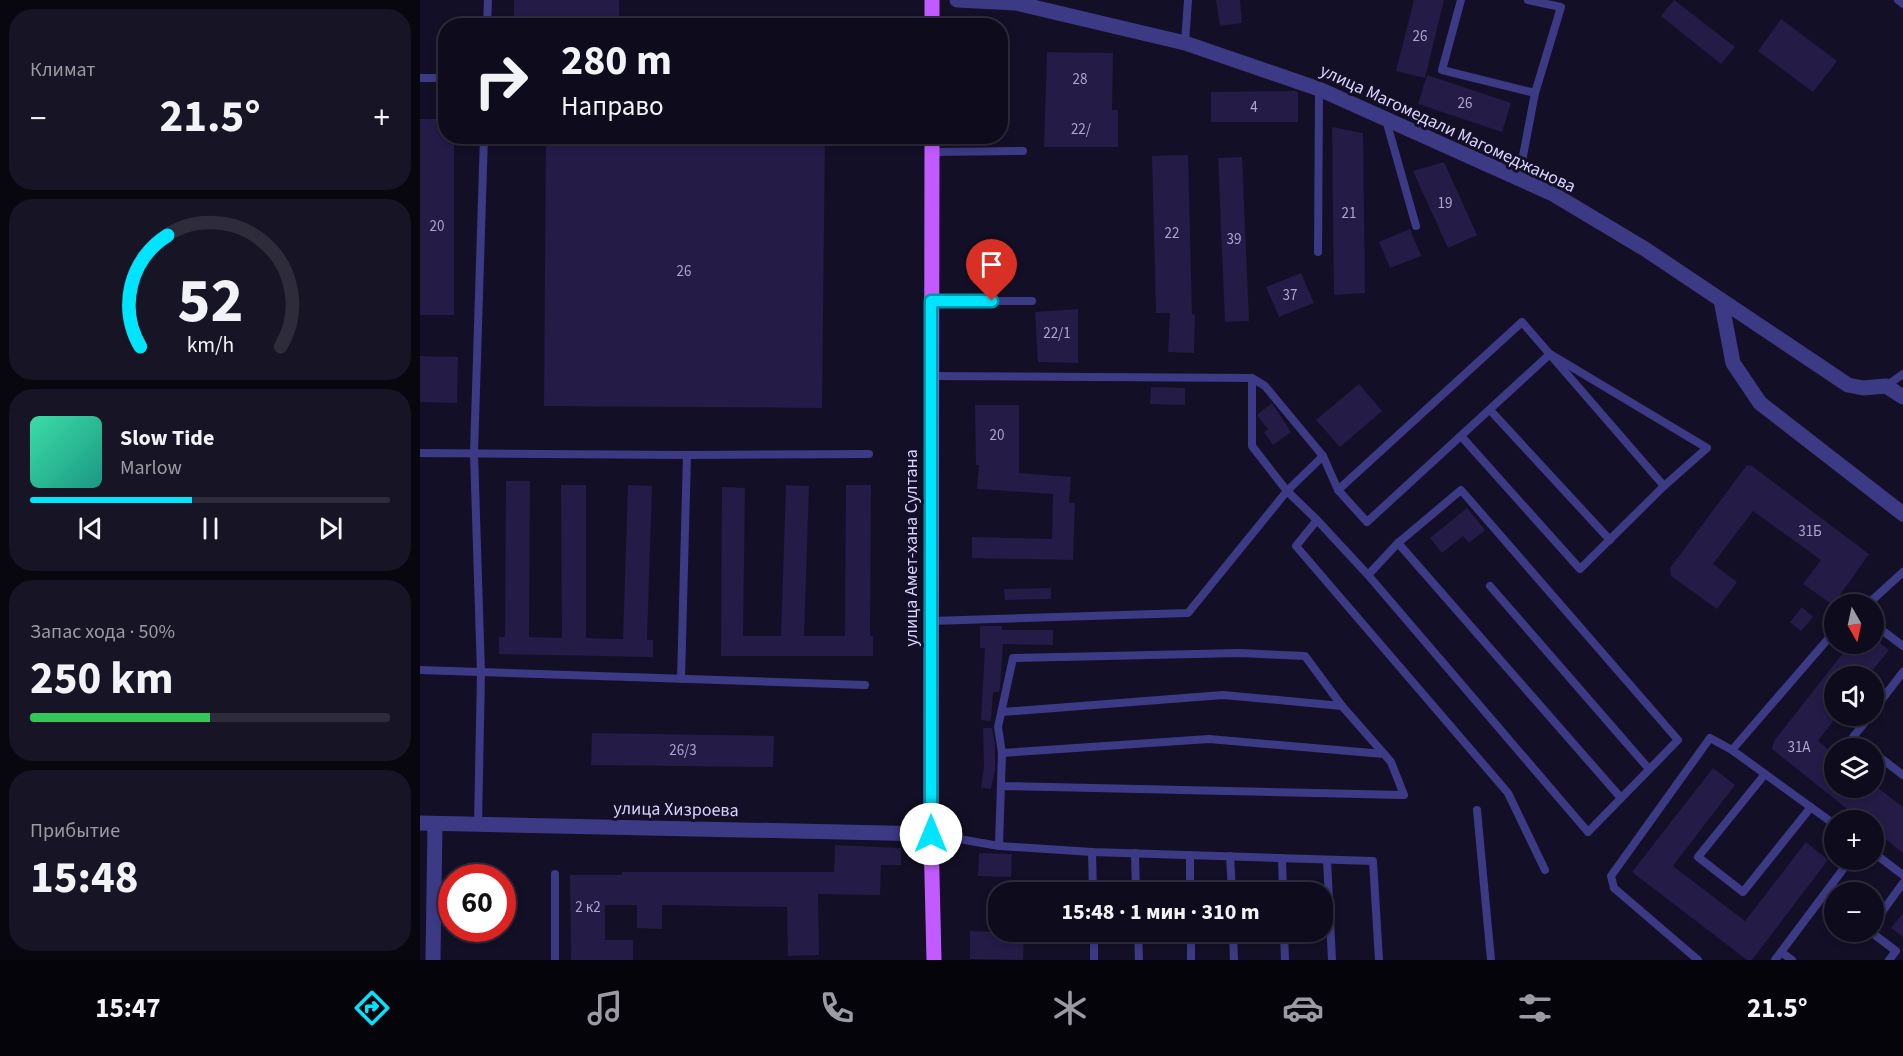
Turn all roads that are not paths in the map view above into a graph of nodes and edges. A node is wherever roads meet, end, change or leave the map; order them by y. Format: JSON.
{"nodes":[{"id":1,"x":488,"y":0,"type":"edge"},
{"id":2,"x":932,"y":0,"type":"edge"},
{"id":3,"x":957,"y":0,"type":"edge"},
{"id":4,"x":1188,"y":0,"type":"edge"},
{"id":5,"x":1461,"y":0,"type":"edge"},
{"id":6,"x":1528,"y":0,"type":"edge"},
{"id":7,"x":1898,"y":0,"type":"edge"},
{"id":8,"x":1017,"y":2,"type":"edge"},
{"id":9,"x":1903,"y":4,"type":"edge"},
{"id":10,"x":487,"y":18,"type":"edge"},
{"id":11,"x":932,"y":18,"type":"edge"},
{"id":12,"x":1185,"y":43,"type":"junction"},
{"id":13,"x":420,"y":78,"type":"edge"},
{"id":14,"x":438,"y":78,"type":"edge"},
{"id":15,"x":1319,"y":89,"type":"junction"},
{"id":16,"x":1536,"y":93,"type":"junction"},
{"id":17,"x":1386,"y":118,"type":"junction"},
{"id":18,"x":484,"y":144,"type":"edge"},
{"id":19,"x":932,"y":144,"type":"edge"},
{"id":20,"x":1023,"y":150,"type":"dead end"},
{"id":21,"x":1519,"y":177,"type":"junction"},
{"id":22,"x":1416,"y":226,"type":"dead end"},
{"id":23,"x":1318,"y":252,"type":"dead end"},
{"id":24,"x":1721,"y":300,"type":"junction"},
{"id":25,"x":931,"y":301,"type":"junction"},
{"id":26,"x":1032,"y":301,"type":"dead end"},
{"id":27,"x":1550,"y":354,"type":"junction"},
{"id":28,"x":1903,"y":374,"type":"edge"},
{"id":29,"x":931,"y":376,"type":"junction"},
{"id":30,"x":1252,"y":378,"type":"junction"},
{"id":31,"x":1886,"y":386,"type":"junction"},
{"id":32,"x":1903,"y":397,"type":"edge"},
{"id":33,"x":1490,"y":410,"type":"junction"},
{"id":34,"x":1461,"y":436,"type":"junction"},
{"id":35,"x":420,"y":453,"type":"edge"},
{"id":36,"x":474,"y":453,"type":"junction"},
{"id":37,"x":869,"y":454,"type":"dead end"},
{"id":38,"x":687,"y":455,"type":"junction"},
{"id":39,"x":1323,"y":456,"type":"junction"},
{"id":40,"x":1664,"y":486,"type":"junction"},
{"id":41,"x":1338,"y":490,"type":"junction"},
{"id":42,"x":1287,"y":491,"type":"junction"},
{"id":43,"x":1903,"y":514,"type":"edge"},
{"id":44,"x":1317,"y":520,"type":"junction"},
{"id":45,"x":1610,"y":540,"type":"junction"},
{"id":46,"x":1398,"y":543,"type":"junction"},
{"id":47,"x":1903,"y":572,"type":"edge"},
{"id":48,"x":1368,"y":575,"type":"junction"},
{"id":49,"x":1490,"y":586,"type":"dead end"},
{"id":50,"x":1879,"y":594,"type":"edge"},
{"id":51,"x":931,"y":621,"type":"junction"},
{"id":52,"x":1884,"y":632,"type":"edge"},
{"id":53,"x":1824,"y":644,"type":"edge"},
{"id":54,"x":1903,"y":646,"type":"edge"},
{"id":55,"x":420,"y":670,"type":"edge"},
{"id":56,"x":1903,"y":672,"type":"edge"},
{"id":57,"x":482,"y":673,"type":"junction"},
{"id":58,"x":681,"y":679,"type":"junction"},
{"id":59,"x":865,"y":685,"type":"dead end"},
{"id":60,"x":1884,"y":697,"type":"edge"},
{"id":61,"x":1342,"y":706,"type":"junction"},
{"id":62,"x":1002,"y":712,"type":"junction"},
{"id":63,"x":1862,"y":726,"type":"edge"},
{"id":64,"x":1854,"y":738,"type":"edge"},
{"id":65,"x":1732,"y":750,"type":"junction"},
{"id":66,"x":1002,"y":753,"type":"junction"},
{"id":67,"x":1384,"y":754,"type":"junction"},
{"id":68,"x":1884,"y":760,"type":"edge"},
{"id":69,"x":1649,"y":769,"type":"junction"},
{"id":70,"x":1765,"y":774,"type":"junction"},
{"id":71,"x":1903,"y":774,"type":"edge"},
{"id":72,"x":1002,"y":786,"type":"junction"},
{"id":73,"x":1621,"y":798,"type":"junction"},
{"id":74,"x":1811,"y":807,"type":"junction"},
{"id":75,"x":1477,"y":810,"type":"dead end"},
{"id":76,"x":1824,"y":817,"type":"edge"},
{"id":77,"x":428,"y":823,"type":"edge"},
{"id":78,"x":478,"y":824,"type":"junction"},
{"id":79,"x":931,"y":834,"type":"junction"},
{"id":80,"x":999,"y":846,"type":"junction"},
{"id":81,"x":1092,"y":852,"type":"junction"},
{"id":82,"x":1135,"y":853,"type":"junction"},
{"id":83,"x":1190,"y":855,"type":"junction"},
{"id":84,"x":1230,"y":856,"type":"junction"},
{"id":85,"x":1282,"y":858,"type":"junction"},
{"id":86,"x":1327,"y":860,"type":"junction"},
{"id":87,"x":1884,"y":861,"type":"edge"},
{"id":88,"x":1545,"y":870,"type":"dead end"},
{"id":89,"x":1842,"y":870,"type":"edge"},
{"id":90,"x":555,"y":874,"type":"dead end"},
{"id":91,"x":1903,"y":875,"type":"edge"},
{"id":92,"x":1093,"y":882,"type":"edge"},
{"id":93,"x":1136,"y":882,"type":"edge"},
{"id":94,"x":1190,"y":882,"type":"edge"},
{"id":95,"x":1231,"y":882,"type":"edge"},
{"id":96,"x":1283,"y":882,"type":"edge"},
{"id":97,"x":1903,"y":883,"type":"edge"},
{"id":98,"x":1884,"y":909,"type":"edge"},
{"id":99,"x":1094,"y":942,"type":"edge"},
{"id":100,"x":1138,"y":942,"type":"edge"},
{"id":101,"x":1191,"y":942,"type":"edge"},
{"id":102,"x":1233,"y":942,"type":"edge"},
{"id":103,"x":1284,"y":942,"type":"edge"},
{"id":104,"x":1884,"y":942,"type":"edge"},
{"id":105,"x":1780,"y":952,"type":"junction"},
{"id":106,"x":433,"y":960,"type":"edge"},
{"id":107,"x":555,"y":960,"type":"edge"},
{"id":108,"x":934,"y":960,"type":"edge"},
{"id":109,"x":1094,"y":960,"type":"edge"},
{"id":110,"x":1139,"y":960,"type":"edge"},
{"id":111,"x":1191,"y":960,"type":"edge"},
{"id":112,"x":1234,"y":960,"type":"edge"},
{"id":113,"x":1285,"y":960,"type":"edge"},
{"id":114,"x":1332,"y":960,"type":"edge"},
{"id":115,"x":1379,"y":960,"type":"edge"},
{"id":116,"x":1491,"y":960,"type":"edge"},
{"id":117,"x":1698,"y":960,"type":"edge"},
{"id":118,"x":1775,"y":960,"type":"edge"},
{"id":119,"x":1792,"y":960,"type":"edge"},
{"id":120,"x":1889,"y":960,"type":"edge"}],
"edges":[{"from":1,"to":10,"type":"lane"},
{"from":2,"to":11,"type":"main road"},
{"from":3,"to":8,"type":"street","name":"улица Магомедали Магомеджановa"},
{"from":4,"to":12,"type":"lane"},
{"from":5,"to":16,"type":"lane"},
{"from":6,"to":16,"type":"lane"},
{"from":7,"to":9,"type":"lane"},
{"from":8,"to":12,"type":"street","name":"улица Магомедали Магомеджановa"},
{"from":12,"to":15,"type":"street","name":"улица Магомедали Магомеджановa"},
{"from":13,"to":14,"type":"lane"},
{"from":15,"to":17,"type":"street","name":"улица Магомедали Магомеджановa"},
{"from":15,"to":23,"type":"lane"},
{"from":16,"to":21,"type":"lane"},
{"from":17,"to":21,"type":"street","name":"улица Магомедали Магомеджановa"},
{"from":17,"to":22,"type":"lane"},
{"from":18,"to":36,"type":"lane"},
{"from":19,"to":20,"type":"lane"},
{"from":19,"to":25,"type":"main road","name":"улица Амет-хана Султана"},
{"from":21,"to":24,"type":"street","name":"улица Магомедали Магомеджановa"},
{"from":24,"to":31,"type":"street","name":"улица Магомедали Магомеджановa"},
{"from":24,"to":43,"type":"street"},
{"from":25,"to":26,"type":"lane"},
{"from":25,"to":29,"type":"main road","name":"улица Амет-хана Султана"},
{"from":27,"to":33,"type":"lane"},
{"from":27,"to":40,"type":"lane"},
{"from":27,"to":40,"type":"lane"},
{"from":27,"to":41,"type":"lane"},
{"from":28,"to":31,"type":"lane"},
{"from":29,"to":30,"type":"lane"},
{"from":29,"to":51,"type":"main road","name":"улица Амет-хана Султана"},
{"from":30,"to":39,"type":"lane"},
{"from":30,"to":42,"type":"lane"},
{"from":31,"to":32,"type":"street"},
{"from":33,"to":34,"type":"lane"},
{"from":33,"to":45,"type":"lane"},
{"from":34,"to":41,"type":"lane"},
{"from":34,"to":45,"type":"lane"},
{"from":35,"to":36,"type":"lane"},
{"from":36,"to":38,"type":"lane"},
{"from":36,"to":57,"type":"lane"},
{"from":37,"to":38,"type":"lane"},
{"from":38,"to":58,"type":"lane"},
{"from":39,"to":41,"type":"lane"},
{"from":39,"to":42,"type":"lane"},
{"from":40,"to":45,"type":"lane"},
{"from":42,"to":44,"type":"lane"},
{"from":42,"to":51,"type":"lane"},
{"from":44,"to":48,"type":"lane"},
{"from":44,"to":88,"type":"lane"},
{"from":46,"to":48,"type":"lane"},
{"from":46,"to":69,"type":"lane"},
{"from":46,"to":73,"type":"lane"},
{"from":47,"to":50,"type":"lane"},
{"from":48,"to":73,"type":"lane"},
{"from":49,"to":69,"type":"lane"},
{"from":51,"to":79,"type":"main road","name":"улица Амет-хана Султана"},
{"from":52,"to":54,"type":"lane"},
{"from":53,"to":65,"type":"lane"},
{"from":55,"to":57,"type":"lane"},
{"from":56,"to":60,"type":"lane"},
{"from":57,"to":58,"type":"lane"},
{"from":57,"to":78,"type":"lane"},
{"from":58,"to":59,"type":"lane"},
{"from":61,"to":62,"type":"lane"},
{"from":61,"to":62,"type":"lane"},
{"from":61,"to":67,"type":"lane"},
{"from":62,"to":66,"type":"lane"},
{"from":63,"to":64,"type":"lane"},
{"from":65,"to":70,"type":"lane"},
{"from":65,"to":117,"type":"lane"},
{"from":66,"to":67,"type":"lane"},
{"from":66,"to":72,"type":"lane"},
{"from":67,"to":72,"type":"lane"},
{"from":68,"to":71,"type":"lane"},
{"from":69,"to":73,"type":"lane"},
{"from":70,"to":74,"type":"lane"},
{"from":70,"to":74,"type":"lane"},
{"from":72,"to":80,"type":"lane"},
{"from":74,"to":76,"type":"lane"},
{"from":75,"to":116,"type":"lane"},
{"from":77,"to":78,"type":"street","name":"улица Хизроева"},
{"from":77,"to":106,"type":"street"},
{"from":78,"to":79,"type":"street","name":"улица Хизроева"},
{"from":79,"to":80,"type":"lane"},
{"from":79,"to":108,"type":"main road","name":"улица Амет-хана Султана"},
{"from":80,"to":81,"type":"lane"},
{"from":81,"to":82,"type":"lane"},
{"from":81,"to":92,"type":"lane"},
{"from":82,"to":83,"type":"lane"},
{"from":82,"to":93,"type":"lane"},
{"from":83,"to":84,"type":"lane"},
{"from":83,"to":94,"type":"lane"},
{"from":84,"to":85,"type":"lane"},
{"from":84,"to":95,"type":"lane"},
{"from":85,"to":86,"type":"lane"},
{"from":85,"to":96,"type":"lane"},
{"from":86,"to":114,"type":"lane"},
{"from":86,"to":115,"type":"lane"},
{"from":87,"to":91,"type":"lane"},
{"from":89,"to":105,"type":"lane"},
{"from":90,"to":107,"type":"lane"},
{"from":97,"to":98,"type":"lane"},
{"from":99,"to":109,"type":"lane"},
{"from":100,"to":110,"type":"lane"},
{"from":101,"to":111,"type":"lane"},
{"from":102,"to":112,"type":"lane"},
{"from":103,"to":113,"type":"lane"},
{"from":104,"to":120,"type":"lane"},
{"from":105,"to":118,"type":"lane"},
{"from":105,"to":119,"type":"lane"}]}
